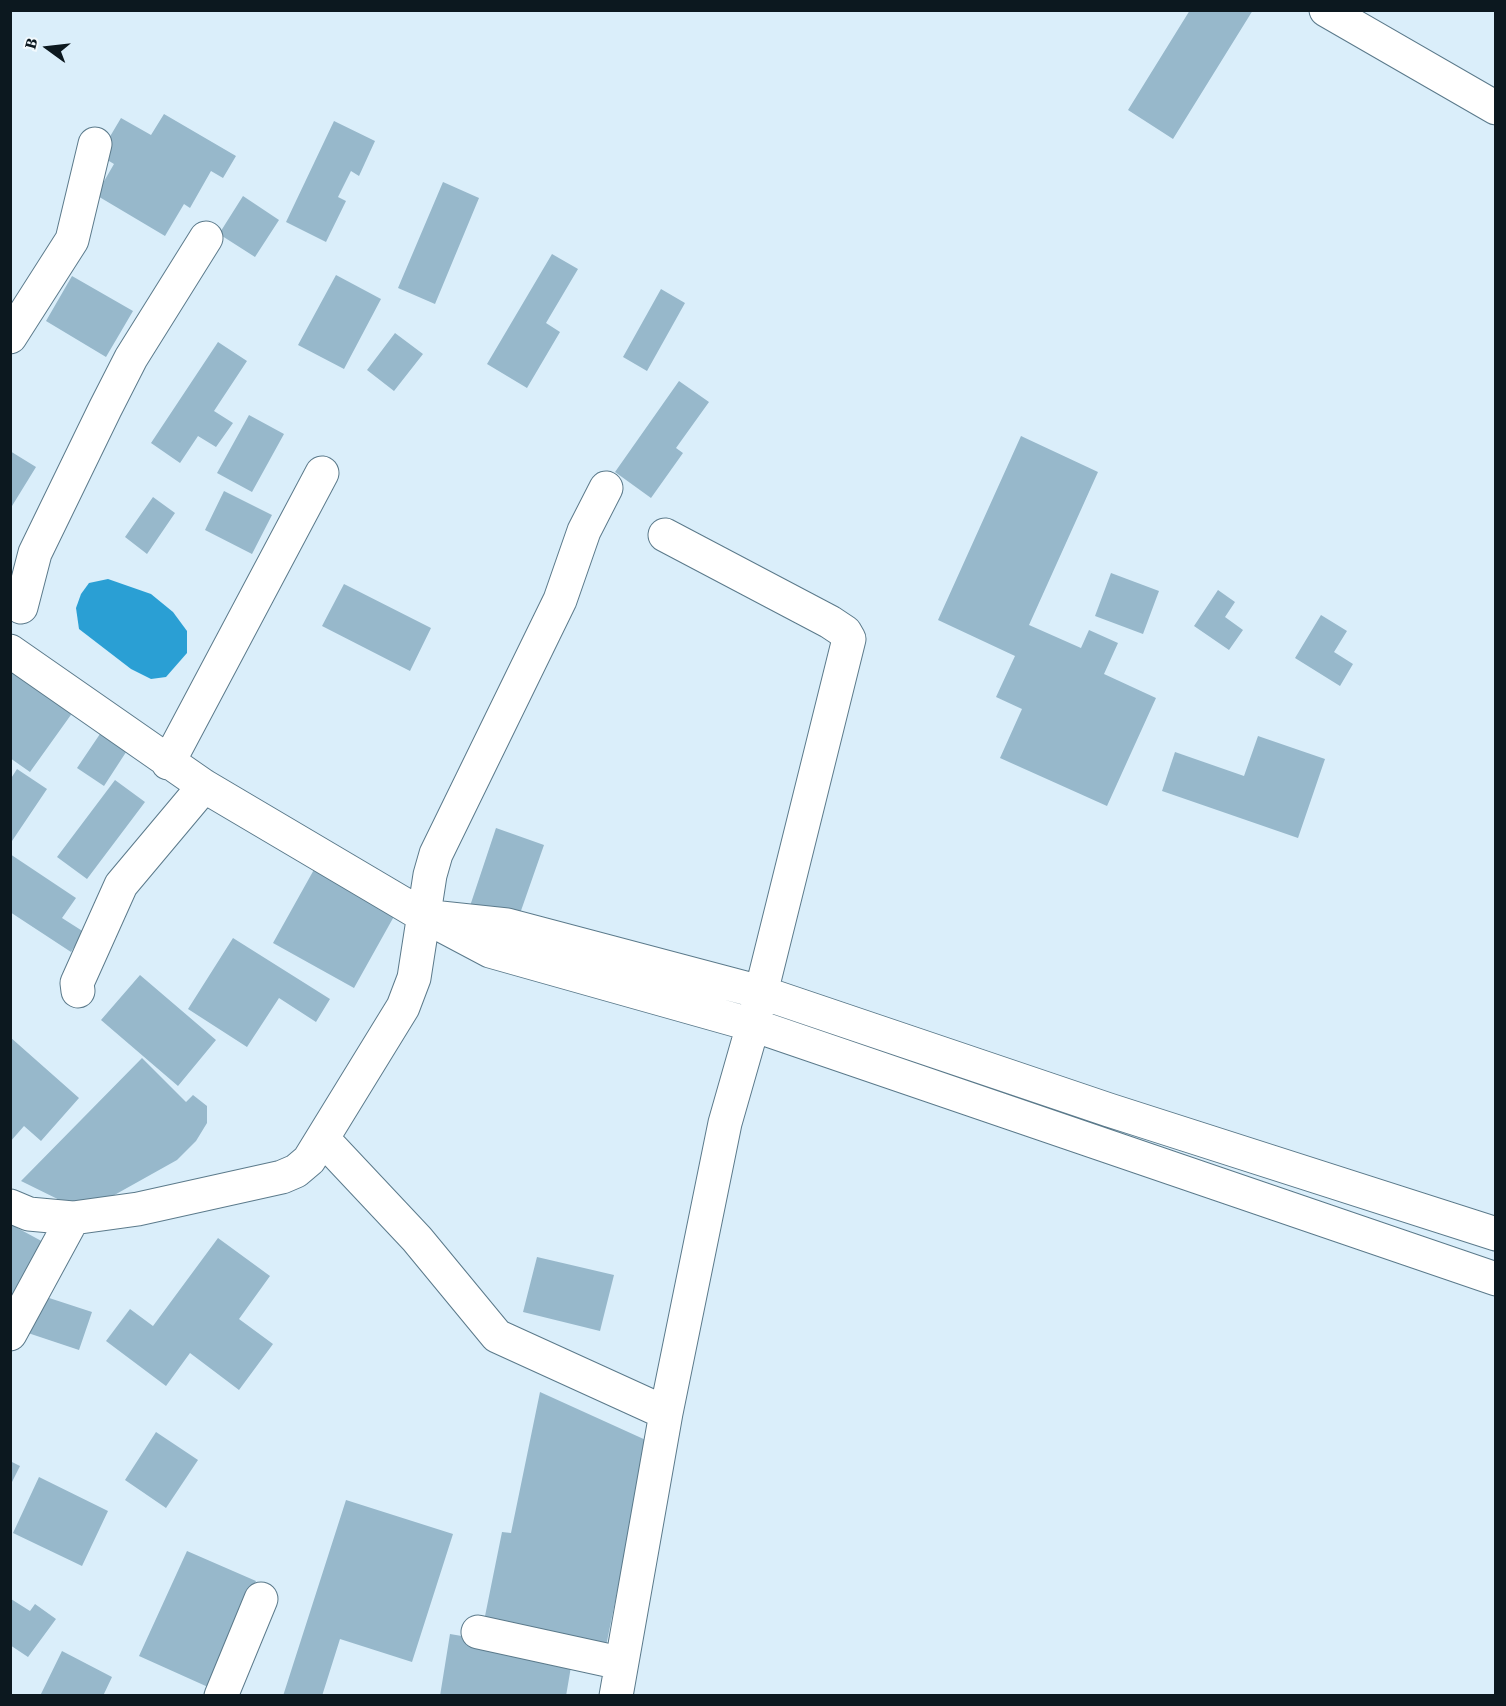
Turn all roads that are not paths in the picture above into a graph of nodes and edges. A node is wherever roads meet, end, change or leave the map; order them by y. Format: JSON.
{"nodes":[{"id":1,"x":1326,"y":10,"type":"edge"},
{"id":2,"x":1496,"y":108,"type":"edge"},
{"id":3,"x":95,"y":144,"type":"dead end"},
{"id":4,"x":206,"y":238,"type":"dead end"},
{"id":5,"x":10,"y":337,"type":"edge"},
{"id":6,"x":322,"y":473,"type":"dead end"},
{"id":7,"x":606,"y":488,"type":"dead end"},
{"id":8,"x":665,"y":535,"type":"dead end"},
{"id":9,"x":14,"y":606,"type":"edge"},
{"id":10,"x":10,"y":651,"type":"edge"},
{"id":11,"x":168,"y":763,"type":"junction"},
{"id":12,"x":204,"y":786,"type":"junction"},
{"id":13,"x":424,"y":916,"type":"junction"},
{"id":14,"x":78,"y":991,"type":"dead end"},
{"id":15,"x":760,"y":992,"type":"junction"},
{"id":16,"x":753,"y":1025,"type":"junction"},
{"id":17,"x":323,"y":1139,"type":"junction"},
{"id":18,"x":10,"y":1206,"type":"edge"},
{"id":19,"x":73,"y":1218,"type":"junction"},
{"id":20,"x":1496,"y":1234,"type":"edge"},
{"id":21,"x":1496,"y":1279,"type":"edge"},
{"id":22,"x":10,"y":1334,"type":"edge"},
{"id":23,"x":666,"y":1413,"type":"junction"},
{"id":24,"x":261,"y":1599,"type":"dead end"},
{"id":25,"x":478,"y":1632,"type":"dead end"},
{"id":26,"x":621,"y":1664,"type":"junction"},
{"id":27,"x":221,"y":1695,"type":"edge"},
{"id":28,"x":616,"y":1695,"type":"edge"}],
"edges":[{"from":1,"to":2,"type":"street"},
{"from":3,"to":5,"type":"street"},
{"from":4,"to":9,"type":"street"},
{"from":6,"to":11,"type":"street"},
{"from":7,"to":13,"type":"street"},
{"from":8,"to":15,"type":"street"},
{"from":10,"to":11,"type":"street"},
{"from":11,"to":12,"type":"street"},
{"from":12,"to":13,"type":"street"},
{"from":12,"to":14,"type":"street"},
{"from":13,"to":15,"type":"street"},
{"from":13,"to":16,"type":"street"},
{"from":13,"to":17,"type":"street"},
{"from":15,"to":16,"type":"street"},
{"from":15,"to":20,"type":"street"},
{"from":16,"to":21,"type":"street"},
{"from":16,"to":23,"type":"street"},
{"from":17,"to":19,"type":"street"},
{"from":17,"to":23,"type":"street"},
{"from":18,"to":19,"type":"street"},
{"from":19,"to":22,"type":"street"},
{"from":23,"to":26,"type":"street"},
{"from":24,"to":27,"type":"street"},
{"from":25,"to":26,"type":"street"},
{"from":26,"to":28,"type":"street"}]}
